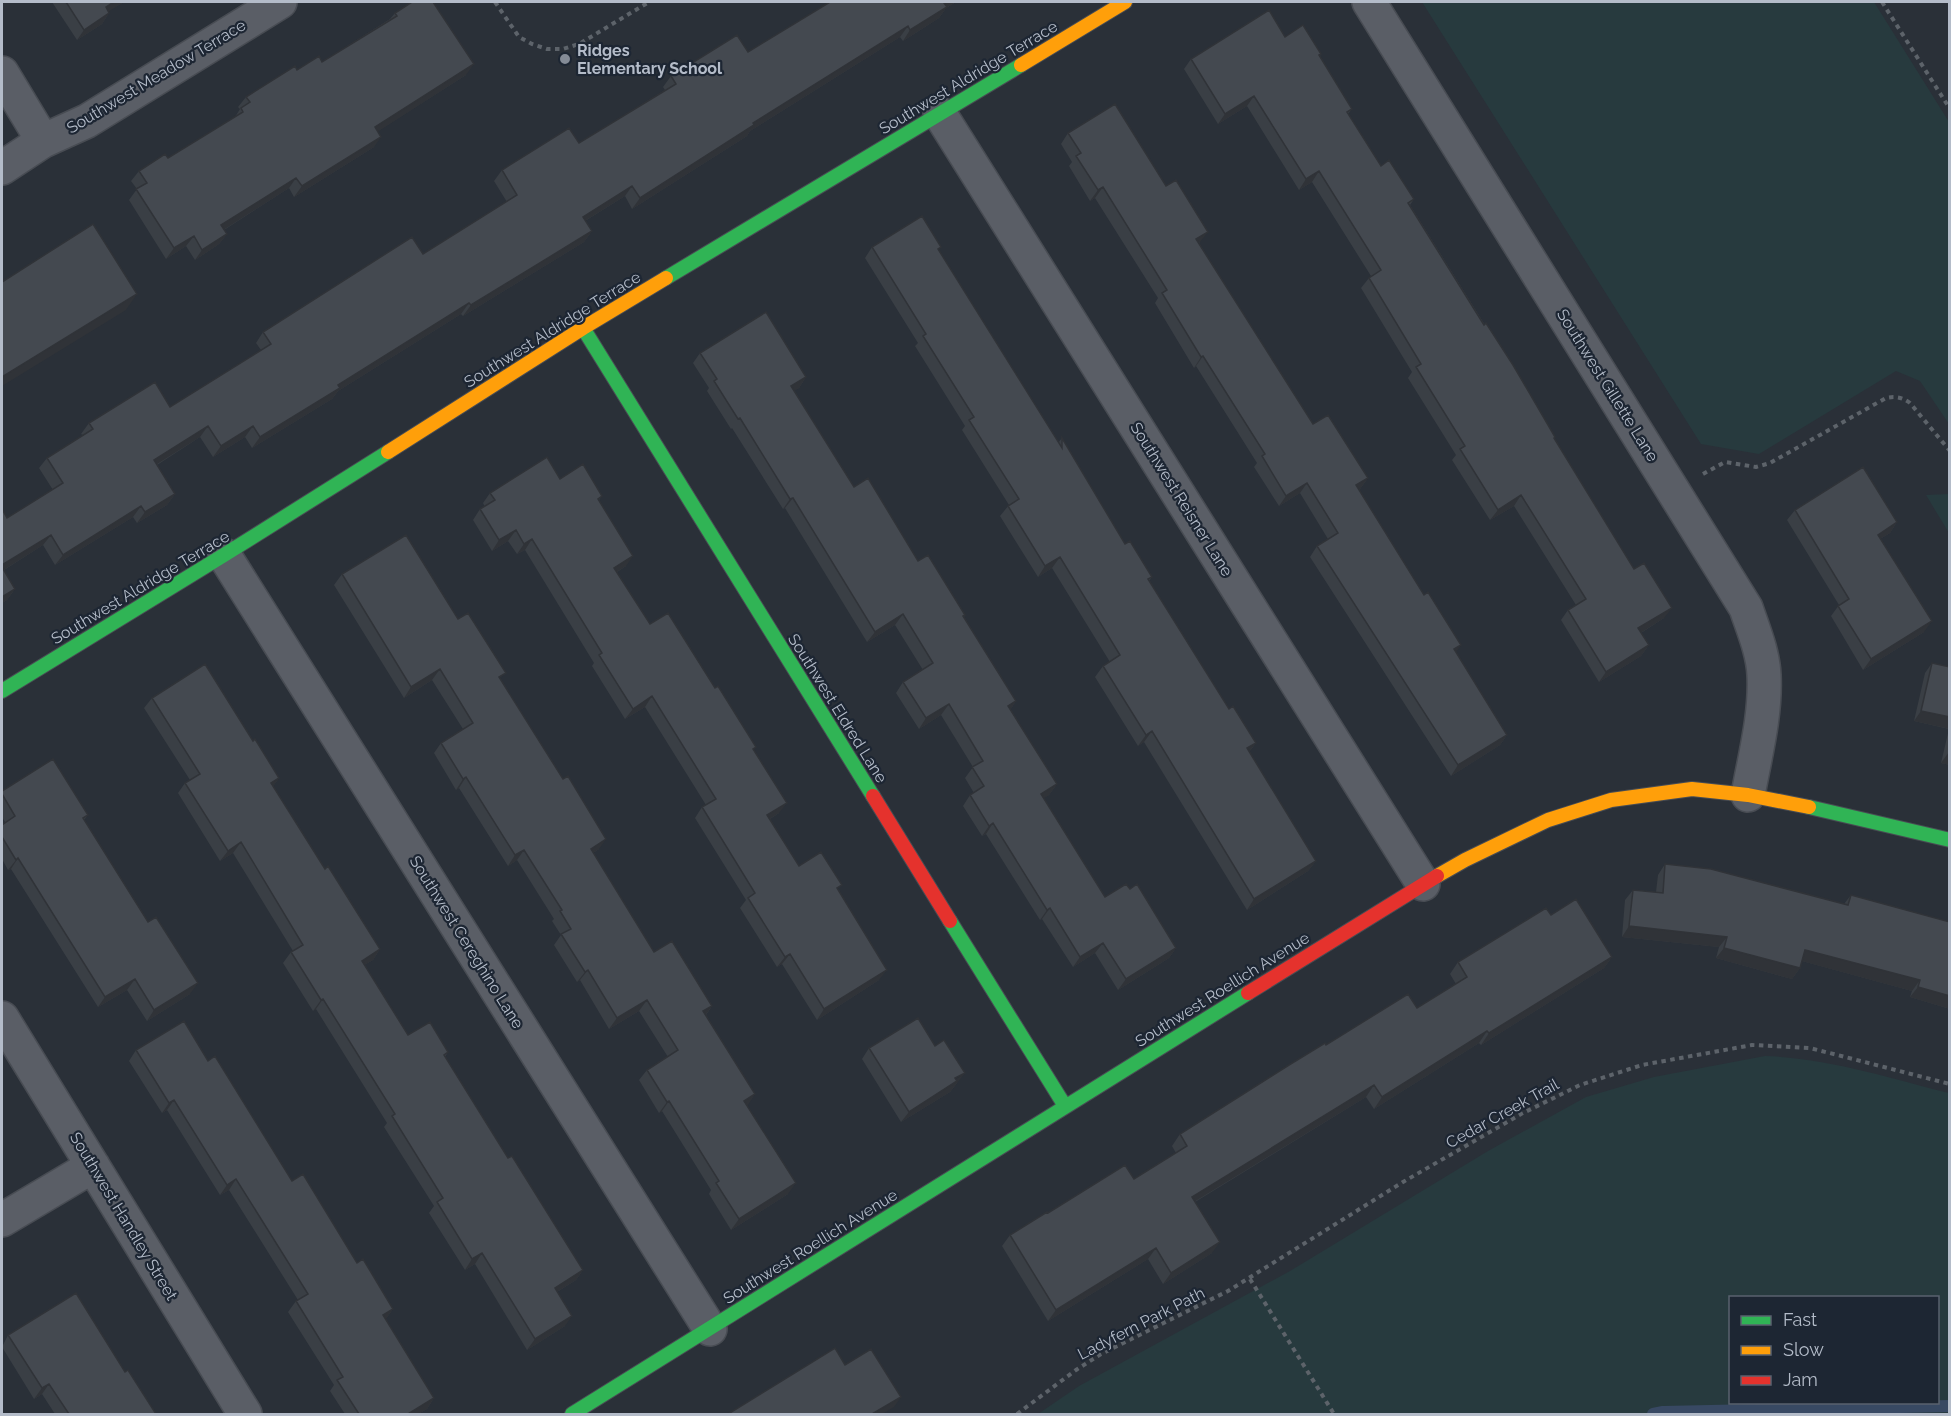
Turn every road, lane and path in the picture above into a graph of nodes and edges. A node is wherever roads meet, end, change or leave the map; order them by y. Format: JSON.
{"nodes":[{"id":1,"x":280,"y":2,"type":"edge"},
{"id":2,"x":495,"y":2,"type":"edge"},
{"id":3,"x":649,"y":2,"type":"edge"},
{"id":4,"x":1125,"y":2,"type":"edge"},
{"id":5,"x":1369,"y":2,"type":"edge"},
{"id":6,"x":1882,"y":2,"type":"edge"},
{"id":7,"x":2,"y":73,"type":"edge"},
{"id":8,"x":1950,"y":109,"type":"edge"},
{"id":9,"x":940,"y":114,"type":"junction"},
{"id":10,"x":43,"y":141,"type":"junction"},
{"id":11,"x":2,"y":168,"type":"edge"},
{"id":12,"x":583,"y":328,"type":"junction"},
{"id":13,"x":1950,"y":451,"type":"edge"},
{"id":14,"x":1675,"y":493,"type":"junction"},
{"id":15,"x":224,"y":555,"type":"junction"},
{"id":16,"x":2,"y":691,"type":"edge"},
{"id":17,"x":1748,"y":795,"type":"junction"},
{"id":18,"x":1950,"y":840,"type":"edge"},
{"id":19,"x":1423,"y":884,"type":"junction"},
{"id":20,"x":2,"y":1018,"type":"edge"},
{"id":21,"x":1950,"y":1084,"type":"edge"},
{"id":22,"x":1065,"y":1106,"type":"junction"},
{"id":23,"x":93,"y":1166,"type":"junction"},
{"id":24,"x":2,"y":1220,"type":"edge"},
{"id":25,"x":1250,"y":1279,"type":"junction"},
{"id":26,"x":710,"y":1329,"type":"junction"},
{"id":27,"x":245,"y":1414,"type":"edge"},
{"id":28,"x":572,"y":1414,"type":"edge"},
{"id":29,"x":1017,"y":1414,"type":"edge"},
{"id":30,"x":1334,"y":1414,"type":"edge"}],
"edges":[{"from":1,"to":10,"type":"street","name":"Southwest Meadow Terrace"},
{"from":2,"to":3,"type":"path"},
{"from":4,"to":9,"type":"street","name":"Southwest Aldridge Terrace"},
{"from":5,"to":14,"type":"street","name":"Southwest Gillette Lane"},
{"from":6,"to":8,"type":"path"},
{"from":7,"to":10,"type":"street"},
{"from":9,"to":12,"type":"street","name":"Southwest Aldridge Terrace"},
{"from":9,"to":19,"type":"street","name":"Southwest Reisner Lane"},
{"from":10,"to":11,"type":"street","name":"Southwest Meadow Terrace"},
{"from":12,"to":15,"type":"street","name":"Southwest Aldridge Terrace"},
{"from":12,"to":22,"type":"street","name":"Southwest Eldred Lane"},
{"from":13,"to":14,"type":"path"},
{"from":14,"to":17,"type":"street","name":"Southwest Gillette Lane"},
{"from":15,"to":16,"type":"street","name":"Southwest Aldridge Terrace"},
{"from":15,"to":26,"type":"street","name":"Southwest Cereghino Lane"},
{"from":17,"to":18,"type":"street","name":"Southwest Roellich Avenue"},
{"from":17,"to":19,"type":"street","name":"Southwest Roellich Avenue"},
{"from":19,"to":22,"type":"street","name":"Southwest Roellich Avenue"},
{"from":20,"to":23,"type":"street","name":"Southwest Handley Street"},
{"from":21,"to":25,"type":"path","name":"Cedar Creek Trail"},
{"from":22,"to":26,"type":"street","name":"Southwest Roellich Avenue"},
{"from":23,"to":24,"type":"street"},
{"from":23,"to":27,"type":"street","name":"Southwest Handley Street"},
{"from":25,"to":29,"type":"path","name":"Ladyfern Park Path"},
{"from":25,"to":30,"type":"path"},
{"from":26,"to":28,"type":"street","name":"Southwest Roellich Avenue"}]}
